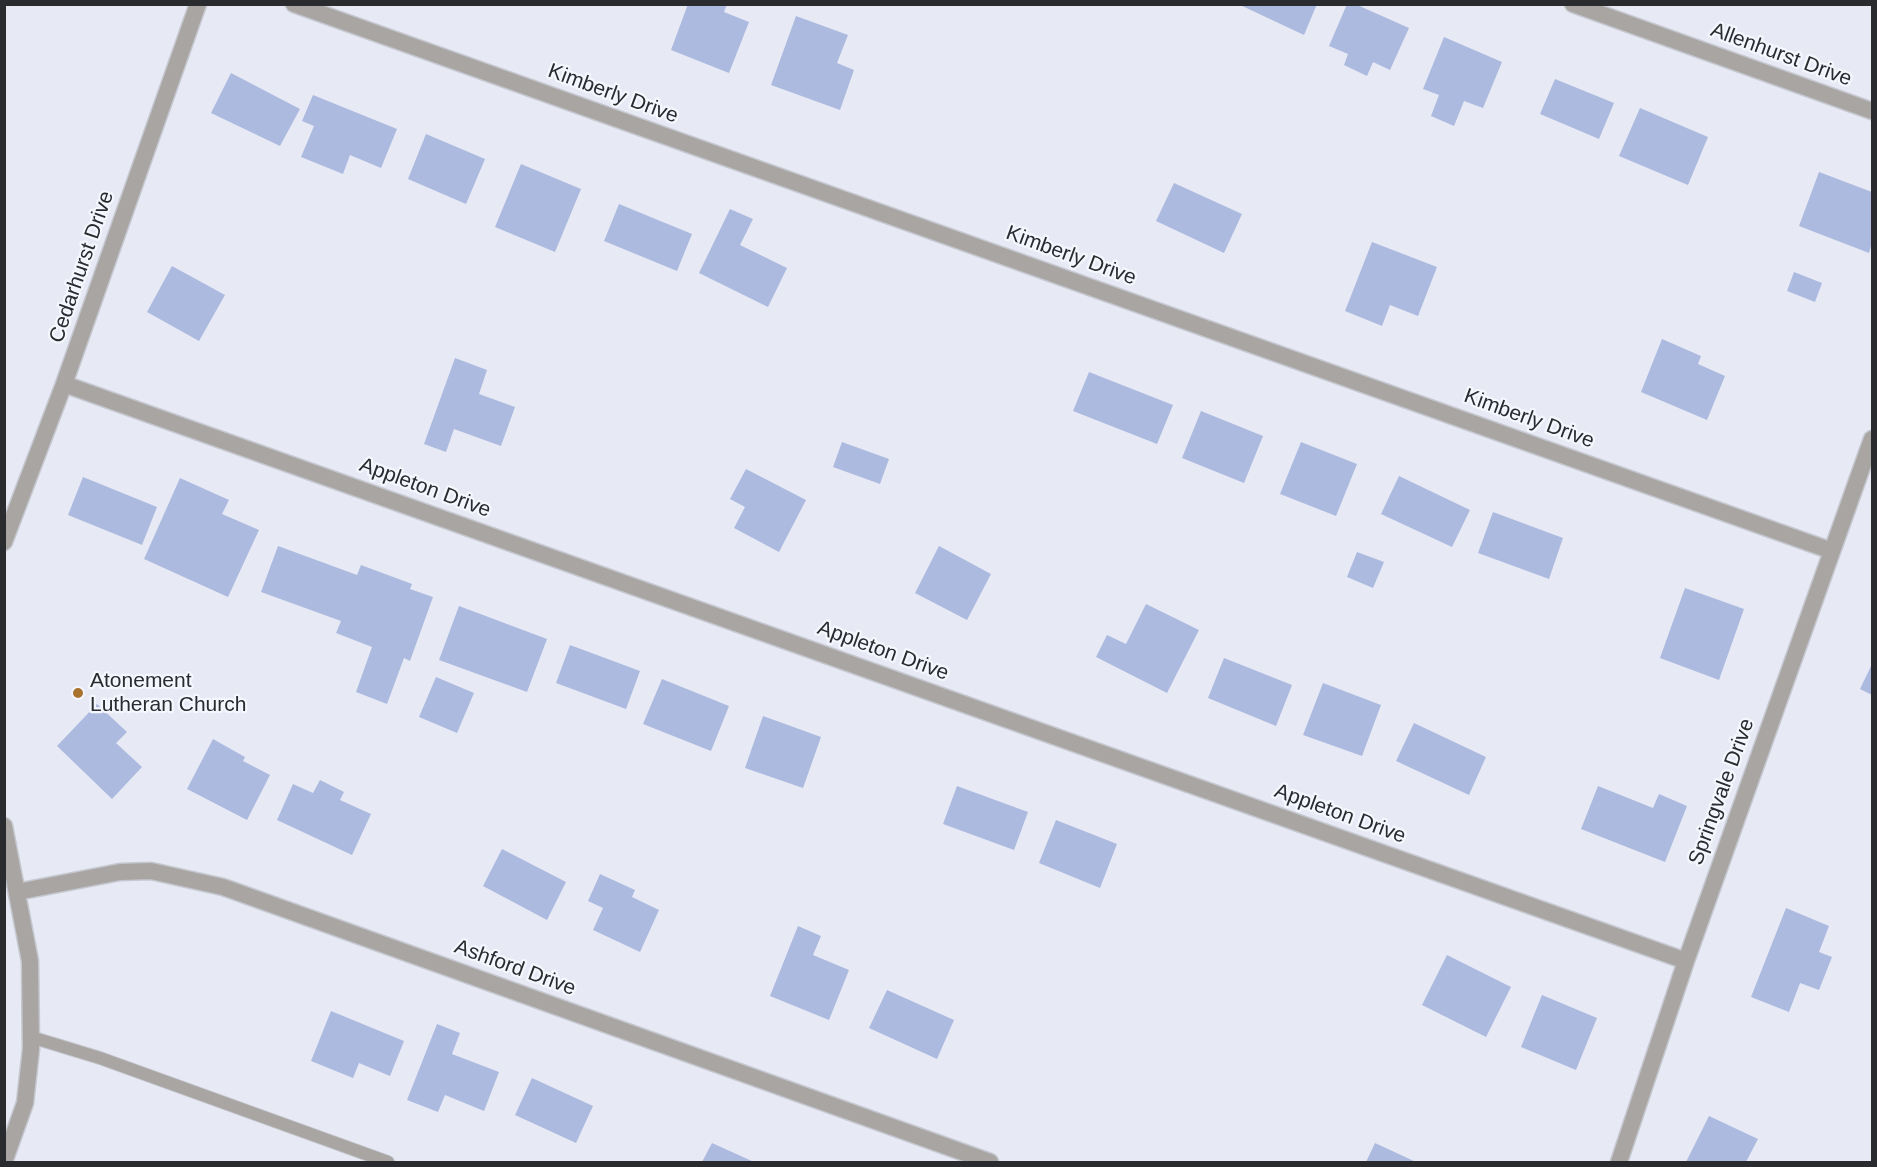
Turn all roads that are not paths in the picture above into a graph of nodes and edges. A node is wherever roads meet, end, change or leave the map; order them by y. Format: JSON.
{"nodes":[{"id":1,"x":198,"y":4,"type":"edge"},
{"id":2,"x":294,"y":4,"type":"edge"},
{"id":3,"x":1573,"y":4,"type":"edge"},
{"id":4,"x":1872,"y":111,"type":"edge"},
{"id":5,"x":64,"y":384,"type":"junction"},
{"id":6,"x":1872,"y":439,"type":"edge"},
{"id":7,"x":4,"y":542,"type":"edge"},
{"id":8,"x":1832,"y":551,"type":"junction"},
{"id":9,"x":4,"y":825,"type":"edge"},
{"id":10,"x":17,"y":892,"type":"junction"},
{"id":11,"x":1686,"y":961,"type":"junction"},
{"id":12,"x":31,"y":1037,"type":"junction"},
{"id":13,"x":4,"y":1162,"type":"edge"},
{"id":14,"x":388,"y":1162,"type":"edge"},
{"id":15,"x":990,"y":1162,"type":"edge"},
{"id":16,"x":1619,"y":1162,"type":"edge"}],
"edges":[{"from":1,"to":5,"type":"street","name":"Cedarhurst Drive"},
{"from":2,"to":8,"type":"street","name":"Kimberly Drive"},
{"from":3,"to":4,"type":"street","name":"Allenhurst Drive"},
{"from":5,"to":7,"type":"street","name":"Cedarhurst Drive"},
{"from":5,"to":11,"type":"street","name":"Appleton Drive"},
{"from":6,"to":8,"type":"street","name":"Springvale Drive"},
{"from":8,"to":11,"type":"street","name":"Springvale Drive"},
{"from":9,"to":10,"type":"street"},
{"from":10,"to":12,"type":"street"},
{"from":10,"to":15,"type":"street","name":"Ashford Drive"},
{"from":11,"to":16,"type":"street","name":"Springvale Drive"},
{"from":12,"to":13,"type":"street"},
{"from":12,"to":14,"type":"lane"}]}
